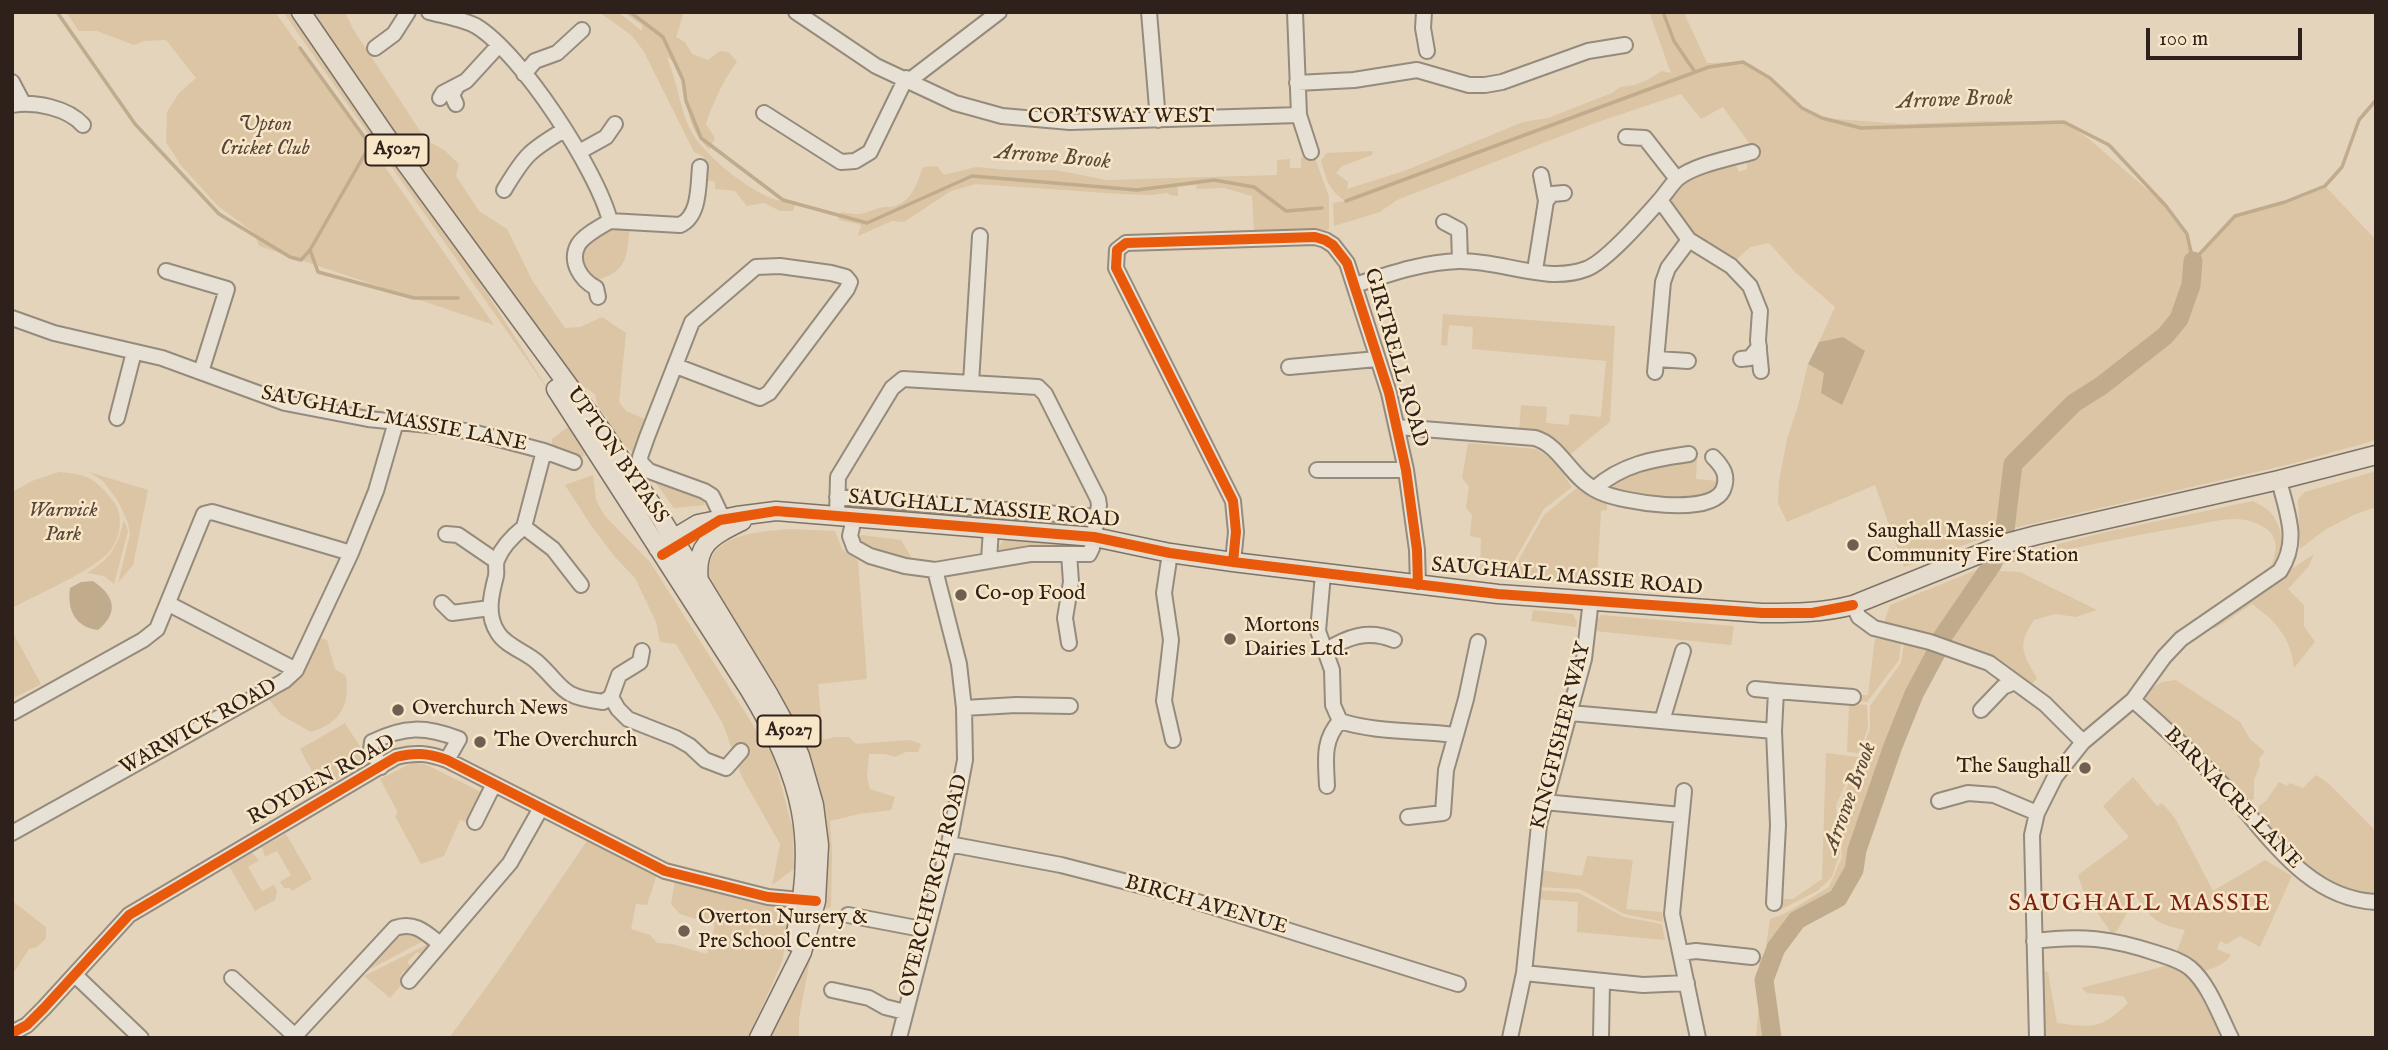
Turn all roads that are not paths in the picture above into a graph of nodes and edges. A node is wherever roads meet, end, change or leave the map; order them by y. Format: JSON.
{"nodes":[{"id":1,"x":301,"y":12,"type":"edge"},
{"id":2,"x":408,"y":12,"type":"edge"},
{"id":3,"x":429,"y":12,"type":"edge"},
{"id":4,"x":796,"y":12,"type":"edge"},
{"id":5,"x":999,"y":12,"type":"edge"},
{"id":6,"x":1149,"y":12,"type":"edge"},
{"id":7,"x":1295,"y":12,"type":"edge"},
{"id":8,"x":1424,"y":12,"type":"edge"},
{"id":9,"x":454,"y":16,"type":"edge"},
{"id":10,"x":582,"y":30,"type":"dead end"},
{"id":11,"x":1625,"y":45,"type":"dead end"},
{"id":12,"x":499,"y":46,"type":"junction"},
{"id":13,"x":375,"y":48,"type":"dead end"},
{"id":14,"x":1427,"y":51,"type":"dead end"},
{"id":15,"x":524,"y":74,"type":"junction"},
{"id":16,"x":908,"y":79,"type":"junction"},
{"id":17,"x":12,"y":82,"type":"edge"},
{"id":18,"x":1297,"y":83,"type":"junction"},
{"id":19,"x":456,"y":88,"type":"junction"},
{"id":20,"x":440,"y":98,"type":"dead end"},
{"id":21,"x":18,"y":104,"type":"edge"},
{"id":22,"x":456,"y":104,"type":"dead end"},
{"id":23,"x":764,"y":113,"type":"dead end"},
{"id":24,"x":1298,"y":115,"type":"junction"},
{"id":25,"x":1158,"y":120,"type":"junction"},
{"id":26,"x":615,"y":124,"type":"dead end"},
{"id":27,"x":83,"y":125,"type":"dead end"},
{"id":28,"x":564,"y":130,"type":"junction"},
{"id":29,"x":1626,"y":137,"type":"dead end"},
{"id":30,"x":579,"y":152,"type":"junction"},
{"id":31,"x":1311,"y":152,"type":"dead end"},
{"id":32,"x":1752,"y":152,"type":"dead end"},
{"id":33,"x":700,"y":167,"type":"dead end"},
{"id":34,"x":1541,"y":176,"type":"dead end"},
{"id":35,"x":1677,"y":179,"type":"junction"},
{"id":36,"x":504,"y":190,"type":"dead end"},
{"id":37,"x":1564,"y":193,"type":"dead end"},
{"id":38,"x":1660,"y":200,"type":"junction"},
{"id":39,"x":1546,"y":201,"type":"junction"},
{"id":40,"x":610,"y":221,"type":"junction"},
{"id":41,"x":1444,"y":222,"type":"dead end"},
{"id":42,"x":980,"y":236,"type":"dead end"},
{"id":43,"x":1689,"y":240,"type":"junction"},
{"id":44,"x":1460,"y":261,"type":"junction"},
{"id":45,"x":1535,"y":270,"type":"junction"},
{"id":46,"x":166,"y":271,"type":"dead end"},
{"id":47,"x":1355,"y":285,"type":"junction"},
{"id":48,"x":598,"y":296,"type":"dead end"},
{"id":49,"x":12,"y":318,"type":"edge"},
{"id":50,"x":1759,"y":347,"type":"junction"},
{"id":51,"x":134,"y":352,"type":"junction"},
{"id":52,"x":1377,"y":359,"type":"junction"},
{"id":53,"x":1741,"y":359,"type":"dead end"},
{"id":54,"x":1688,"y":361,"type":"dead end"},
{"id":55,"x":676,"y":366,"type":"junction"},
{"id":56,"x":1289,"y":368,"type":"dead end"},
{"id":57,"x":1761,"y":371,"type":"dead end"},
{"id":58,"x":201,"y":372,"type":"junction"},
{"id":59,"x":971,"y":383,"type":"junction"},
{"id":60,"x":117,"y":418,"type":"dead end"},
{"id":61,"x":396,"y":422,"type":"junction"},
{"id":62,"x":1398,"y":427,"type":"junction"},
{"id":63,"x":544,"y":451,"type":"junction"},
{"id":64,"x":1689,"y":454,"type":"dead end"},
{"id":65,"x":2376,"y":455,"type":"edge"},
{"id":66,"x":1713,"y":457,"type":"dead end"},
{"id":67,"x":574,"y":463,"type":"dead end"},
{"id":68,"x":1317,"y":470,"type":"dead end"},
{"id":69,"x":1406,"y":470,"type":"junction"},
{"id":70,"x":2279,"y":480,"type":"junction"},
{"id":71,"x":1594,"y":489,"type":"junction"},
{"id":72,"x":837,"y":497,"type":"junction"},
{"id":73,"x":755,"y":514,"type":"junction"},
{"id":74,"x":845,"y":517,"type":"junction"},
{"id":75,"x":1097,"y":517,"type":"junction"},
{"id":76,"x":722,"y":519,"type":"junction"},
{"id":77,"x":524,"y":527,"type":"junction"},
{"id":78,"x":991,"y":529,"type":"junction"},
{"id":79,"x":446,"y":534,"type":"dead end"},
{"id":80,"x":1094,"y":537,"type":"junction"},
{"id":81,"x":668,"y":548,"type":"junction"},
{"id":82,"x":1170,"y":553,"type":"junction"},
{"id":83,"x":351,"y":554,"type":"junction"},
{"id":84,"x":1069,"y":554,"type":"junction"},
{"id":85,"x":989,"y":560,"type":"junction"},
{"id":86,"x":496,"y":561,"type":"junction"},
{"id":87,"x":1234,"y":562,"type":"junction"},
{"id":88,"x":935,"y":570,"type":"junction"},
{"id":89,"x":1323,"y":574,"type":"junction"},
{"id":90,"x":699,"y":582,"type":"junction"},
{"id":91,"x":581,"y":585,"type":"dead end"},
{"id":92,"x":1419,"y":585,"type":"junction"},
{"id":93,"x":1591,"y":600,"type":"junction"},
{"id":94,"x":442,"y":603,"type":"dead end"},
{"id":95,"x":169,"y":604,"type":"junction"},
{"id":96,"x":1853,"y":605,"type":"junction"},
{"id":97,"x":490,"y":608,"type":"junction"},
{"id":98,"x":1394,"y":640,"type":"dead end"},
{"id":99,"x":1478,"y":642,"type":"dead end"},
{"id":100,"x":1069,"y":643,"type":"dead end"},
{"id":101,"x":642,"y":651,"type":"dead end"},
{"id":102,"x":1325,"y":651,"type":"junction"},
{"id":103,"x":1683,"y":651,"type":"dead end"},
{"id":104,"x":296,"y":670,"type":"junction"},
{"id":105,"x":2015,"y":682,"type":"junction"},
{"id":106,"x":1755,"y":689,"type":"dead end"},
{"id":107,"x":1776,"y":691,"type":"junction"},
{"id":108,"x":611,"y":696,"type":"junction"},
{"id":109,"x":1853,"y":697,"type":"dead end"},
{"id":110,"x":2133,"y":700,"type":"junction"},
{"id":111,"x":1070,"y":706,"type":"dead end"},
{"id":112,"x":964,"y":708,"type":"junction"},
{"id":113,"x":1981,"y":710,"type":"dead end"},
{"id":114,"x":12,"y":713,"type":"edge"},
{"id":115,"x":1570,"y":713,"type":"junction"},
{"id":116,"x":1340,"y":721,"type":"junction"},
{"id":117,"x":1662,"y":721,"type":"junction"},
{"id":118,"x":1774,"y":731,"type":"junction"},
{"id":119,"x":1455,"y":735,"type":"junction"},
{"id":120,"x":1173,"y":740,"type":"dead end"},
{"id":121,"x":2083,"y":743,"type":"junction"},
{"id":122,"x":741,"y":751,"type":"dead end"},
{"id":123,"x":447,"y":760,"type":"junction"},
{"id":124,"x":381,"y":767,"type":"junction"},
{"id":125,"x":494,"y":784,"type":"junction"},
{"id":126,"x":1327,"y":786,"type":"dead end"},
{"id":127,"x":1684,"y":791,"type":"dead end"},
{"id":128,"x":1939,"y":801,"type":"dead end"},
{"id":129,"x":1544,"y":802,"type":"junction"},
{"id":130,"x":541,"y":808,"type":"junction"},
{"id":131,"x":2037,"y":813,"type":"junction"},
{"id":132,"x":1681,"y":816,"type":"junction"},
{"id":133,"x":1408,"y":817,"type":"dead end"},
{"id":134,"x":475,"y":822,"type":"dead end"},
{"id":135,"x":12,"y":833,"type":"edge"},
{"id":136,"x":949,"y":844,"type":"junction"},
{"id":137,"x":809,"y":901,"type":"junction"},
{"id":138,"x":2376,"y":902,"type":"edge"},
{"id":139,"x":1774,"y":903,"type":"dead end"},
{"id":140,"x":848,"y":915,"type":"dead end"},
{"id":141,"x":927,"y":930,"type":"junction"},
{"id":142,"x":2034,"y":941,"type":"junction"},
{"id":143,"x":440,"y":944,"type":"junction"},
{"id":144,"x":1680,"y":953,"type":"junction"},
{"id":145,"x":1752,"y":957,"type":"dead end"},
{"id":146,"x":1524,"y":973,"type":"junction"},
{"id":147,"x":75,"y":975,"type":"junction"},
{"id":148,"x":232,"y":978,"type":"dead end"},
{"id":149,"x":409,"y":981,"type":"dead end"},
{"id":150,"x":1602,"y":981,"type":"junction"},
{"id":151,"x":1686,"y":983,"type":"junction"},
{"id":152,"x":1458,"y":984,"type":"dead end"},
{"id":153,"x":832,"y":990,"type":"dead end"},
{"id":154,"x":905,"y":1012,"type":"junction"},
{"id":155,"x":15,"y":1034,"type":"edge"},
{"id":156,"x":294,"y":1037,"type":"edge"},
{"id":157,"x":141,"y":1038,"type":"edge"},
{"id":158,"x":759,"y":1038,"type":"edge"},
{"id":159,"x":899,"y":1038,"type":"edge"},
{"id":160,"x":1510,"y":1038,"type":"edge"},
{"id":161,"x":1601,"y":1038,"type":"edge"},
{"id":162,"x":1698,"y":1038,"type":"edge"},
{"id":163,"x":2037,"y":1038,"type":"edge"},
{"id":164,"x":2231,"y":1038,"type":"edge"}],
"edges":[{"from":1,"to":81,"type":"main road","name":"UPTON BYPASS","number":"A5027"},
{"from":2,"to":13,"type":"street"},
{"from":3,"to":9,"type":"street"},
{"from":4,"to":16,"type":"street","name":"CORTSWAY WEST"},
{"from":5,"to":16,"type":"street"},
{"from":6,"to":25,"type":"street"},
{"from":7,"to":18,"type":"street"},
{"from":8,"to":14,"type":"street"},
{"from":9,"to":12,"type":"street"},
{"from":10,"to":15,"type":"street"},
{"from":11,"to":18,"type":"street"},
{"from":12,"to":15,"type":"street"},
{"from":12,"to":19,"type":"street"},
{"from":15,"to":28,"type":"street"},
{"from":16,"to":23,"type":"street"},
{"from":16,"to":25,"type":"street","name":"CORTSWAY WEST"},
{"from":17,"to":21,"type":"street"},
{"from":18,"to":24,"type":"street"},
{"from":19,"to":20,"type":"street"},
{"from":19,"to":22,"type":"street"},
{"from":21,"to":27,"type":"street"},
{"from":24,"to":25,"type":"street","name":"CORTSWAY WEST"},
{"from":24,"to":31,"type":"street"},
{"from":26,"to":30,"type":"street"},
{"from":28,"to":30,"type":"street"},
{"from":28,"to":36,"type":"street"},
{"from":29,"to":35,"type":"street"},
{"from":30,"to":40,"type":"street"},
{"from":32,"to":35,"type":"street"},
{"from":33,"to":40,"type":"street"},
{"from":34,"to":39,"type":"street"},
{"from":35,"to":38,"type":"street"},
{"from":37,"to":39,"type":"street"},
{"from":38,"to":43,"type":"street"},
{"from":38,"to":45,"type":"street"},
{"from":39,"to":45,"type":"street"},
{"from":40,"to":48,"type":"street"},
{"from":41,"to":44,"type":"street"},
{"from":42,"to":59,"type":"street"},
{"from":43,"to":50,"type":"street"},
{"from":43,"to":54,"type":"street"},
{"from":44,"to":45,"type":"street"},
{"from":44,"to":47,"type":"street"},
{"from":46,"to":58,"type":"street"},
{"from":47,"to":52,"type":"street","name":"GIRTRELL ROAD"},
{"from":47,"to":87,"type":"street","name":"GIRTRELL ROAD"},
{"from":49,"to":51,"type":"street","name":"SAUGHALL MASSIE LANE"},
{"from":50,"to":53,"type":"street"},
{"from":50,"to":57,"type":"street"},
{"from":51,"to":58,"type":"street","name":"SAUGHALL MASSIE LANE"},
{"from":51,"to":60,"type":"street"},
{"from":52,"to":56,"type":"street"},
{"from":52,"to":62,"type":"street","name":"GIRTRELL ROAD"},
{"from":55,"to":55,"type":"street"},
{"from":55,"to":76,"type":"street"},
{"from":58,"to":61,"type":"street","name":"SAUGHALL MASSIE LANE"},
{"from":59,"to":72,"type":"street"},
{"from":59,"to":75,"type":"street"},
{"from":61,"to":63,"type":"street","name":"SAUGHALL MASSIE LANE"},
{"from":61,"to":83,"type":"street","name":"WARWICK ROAD"},
{"from":62,"to":69,"type":"street","name":"GIRTRELL ROAD"},
{"from":62,"to":71,"type":"street"},
{"from":63,"to":67,"type":"street","name":"SAUGHALL MASSIE LANE"},
{"from":63,"to":77,"type":"street"},
{"from":64,"to":71,"type":"street"},
{"from":65,"to":70,"type":"main road","name":"SAUGHALL MASSIE ROAD"},
{"from":66,"to":71,"type":"street"},
{"from":68,"to":69,"type":"street"},
{"from":69,"to":92,"type":"street","name":"GIRTRELL ROAD"},
{"from":70,"to":96,"type":"main road","name":"SAUGHALL MASSIE ROAD"},
{"from":70,"to":110,"type":"street"},
{"from":72,"to":74,"type":"street"},
{"from":72,"to":75,"type":"street","name":"SAUGHALL MASSIE ROAD"},
{"from":73,"to":74,"type":"main road","name":"SAUGHALL MASSIE ROAD"},
{"from":73,"to":76,"type":"main road","name":"SAUGHALL MASSIE ROAD"},
{"from":73,"to":90,"type":"main road"},
{"from":74,"to":78,"type":"main road","name":"SAUGHALL MASSIE ROAD"},
{"from":74,"to":88,"type":"street","name":"SAUGHALL MASSIE ROAD"},
{"from":75,"to":80,"type":"street"},
{"from":76,"to":81,"type":"main road","name":"SAUGHALL MASSIE ROAD"},
{"from":77,"to":86,"type":"street"},
{"from":77,"to":91,"type":"street"},
{"from":78,"to":80,"type":"main road","name":"SAUGHALL MASSIE ROAD"},
{"from":78,"to":85,"type":"street"},
{"from":79,"to":86,"type":"street"},
{"from":80,"to":82,"type":"main road","name":"SAUGHALL MASSIE ROAD"},
{"from":80,"to":84,"type":"street","name":"SAUGHALL MASSIE ROAD"},
{"from":81,"to":90,"type":"main road","name":"UPTON BYPASS","number":"A5027"},
{"from":81,"to":137,"type":"main road","name":"UPTON BYPASS","number":"A5027"},
{"from":82,"to":87,"type":"main road","name":"SAUGHALL MASSIE ROAD"},
{"from":82,"to":120,"type":"street"},
{"from":83,"to":95,"type":"street"},
{"from":83,"to":104,"type":"street","name":"WARWICK ROAD"},
{"from":84,"to":85,"type":"street","name":"SAUGHALL MASSIE ROAD"},
{"from":84,"to":100,"type":"street"},
{"from":85,"to":88,"type":"street","name":"SAUGHALL MASSIE ROAD"},
{"from":86,"to":97,"type":"street"},
{"from":87,"to":89,"type":"main road","name":"SAUGHALL MASSIE ROAD"},
{"from":88,"to":112,"type":"street","name":"OVERCHURCH ROAD"},
{"from":89,"to":92,"type":"main road","name":"SAUGHALL MASSIE ROAD"},
{"from":89,"to":102,"type":"street"},
{"from":90,"to":137,"type":"main road","name":"UPTON BYPASS","number":"A5027"},
{"from":92,"to":93,"type":"main road","name":"SAUGHALL MASSIE ROAD"},
{"from":93,"to":96,"type":"main road","name":"SAUGHALL MASSIE ROAD"},
{"from":93,"to":115,"type":"street","name":"KINGFISHER WAY"},
{"from":94,"to":97,"type":"street"},
{"from":95,"to":104,"type":"street"},
{"from":95,"to":114,"type":"street"},
{"from":96,"to":105,"type":"street"},
{"from":97,"to":108,"type":"street"},
{"from":98,"to":102,"type":"street"},
{"from":99,"to":119,"type":"street"},
{"from":101,"to":108,"type":"street"},
{"from":102,"to":116,"type":"street"},
{"from":103,"to":117,"type":"street"},
{"from":104,"to":135,"type":"street","name":"WARWICK ROAD"},
{"from":105,"to":113,"type":"street"},
{"from":105,"to":121,"type":"street"},
{"from":106,"to":107,"type":"street"},
{"from":107,"to":109,"type":"street"},
{"from":107,"to":118,"type":"street"},
{"from":108,"to":122,"type":"street"},
{"from":110,"to":121,"type":"street"},
{"from":110,"to":138,"type":"street","name":"BARNACRE LANE"},
{"from":111,"to":112,"type":"street"},
{"from":112,"to":136,"type":"street","name":"OVERCHURCH ROAD"},
{"from":115,"to":117,"type":"street"},
{"from":115,"to":129,"type":"street","name":"KINGFISHER WAY"},
{"from":116,"to":119,"type":"street"},
{"from":116,"to":126,"type":"street"},
{"from":117,"to":118,"type":"street"},
{"from":118,"to":139,"type":"street"},
{"from":119,"to":133,"type":"street"},
{"from":121,"to":131,"type":"street"},
{"from":123,"to":124,"type":"street","name":"ROYDEN ROAD"},
{"from":123,"to":124,"type":"street"},
{"from":123,"to":125,"type":"street","name":"ROYDEN ROAD"},
{"from":124,"to":147,"type":"street","name":"ROYDEN ROAD"},
{"from":125,"to":130,"type":"street","name":"ROYDEN ROAD"},
{"from":125,"to":134,"type":"street"},
{"from":127,"to":132,"type":"street"},
{"from":128,"to":131,"type":"street"},
{"from":129,"to":132,"type":"street"},
{"from":129,"to":146,"type":"street","name":"KINGFISHER WAY"},
{"from":130,"to":137,"type":"street","name":"ROYDEN ROAD"},
{"from":130,"to":143,"type":"street"},
{"from":131,"to":142,"type":"street"},
{"from":132,"to":144,"type":"street"},
{"from":136,"to":141,"type":"street","name":"OVERCHURCH ROAD"},
{"from":136,"to":152,"type":"street","name":"BIRCH AVENUE"},
{"from":137,"to":158,"type":"main road","name":"UPTON BYPASS","number":"A5027"},
{"from":140,"to":141,"type":"street"},
{"from":141,"to":154,"type":"street","name":"OVERCHURCH ROAD"},
{"from":142,"to":163,"type":"street"},
{"from":142,"to":164,"type":"street"},
{"from":143,"to":149,"type":"street"},
{"from":143,"to":156,"type":"street"},
{"from":144,"to":145,"type":"street"},
{"from":144,"to":151,"type":"street"},
{"from":146,"to":150,"type":"street"},
{"from":146,"to":160,"type":"street","name":"KINGFISHER WAY"},
{"from":147,"to":155,"type":"street","name":"ROYDEN ROAD"},
{"from":147,"to":157,"type":"street"},
{"from":148,"to":156,"type":"street"},
{"from":150,"to":151,"type":"street"},
{"from":150,"to":161,"type":"street"},
{"from":151,"to":162,"type":"street"},
{"from":153,"to":154,"type":"street"},
{"from":154,"to":159,"type":"street","name":"OVERCHURCH ROAD"}]}
